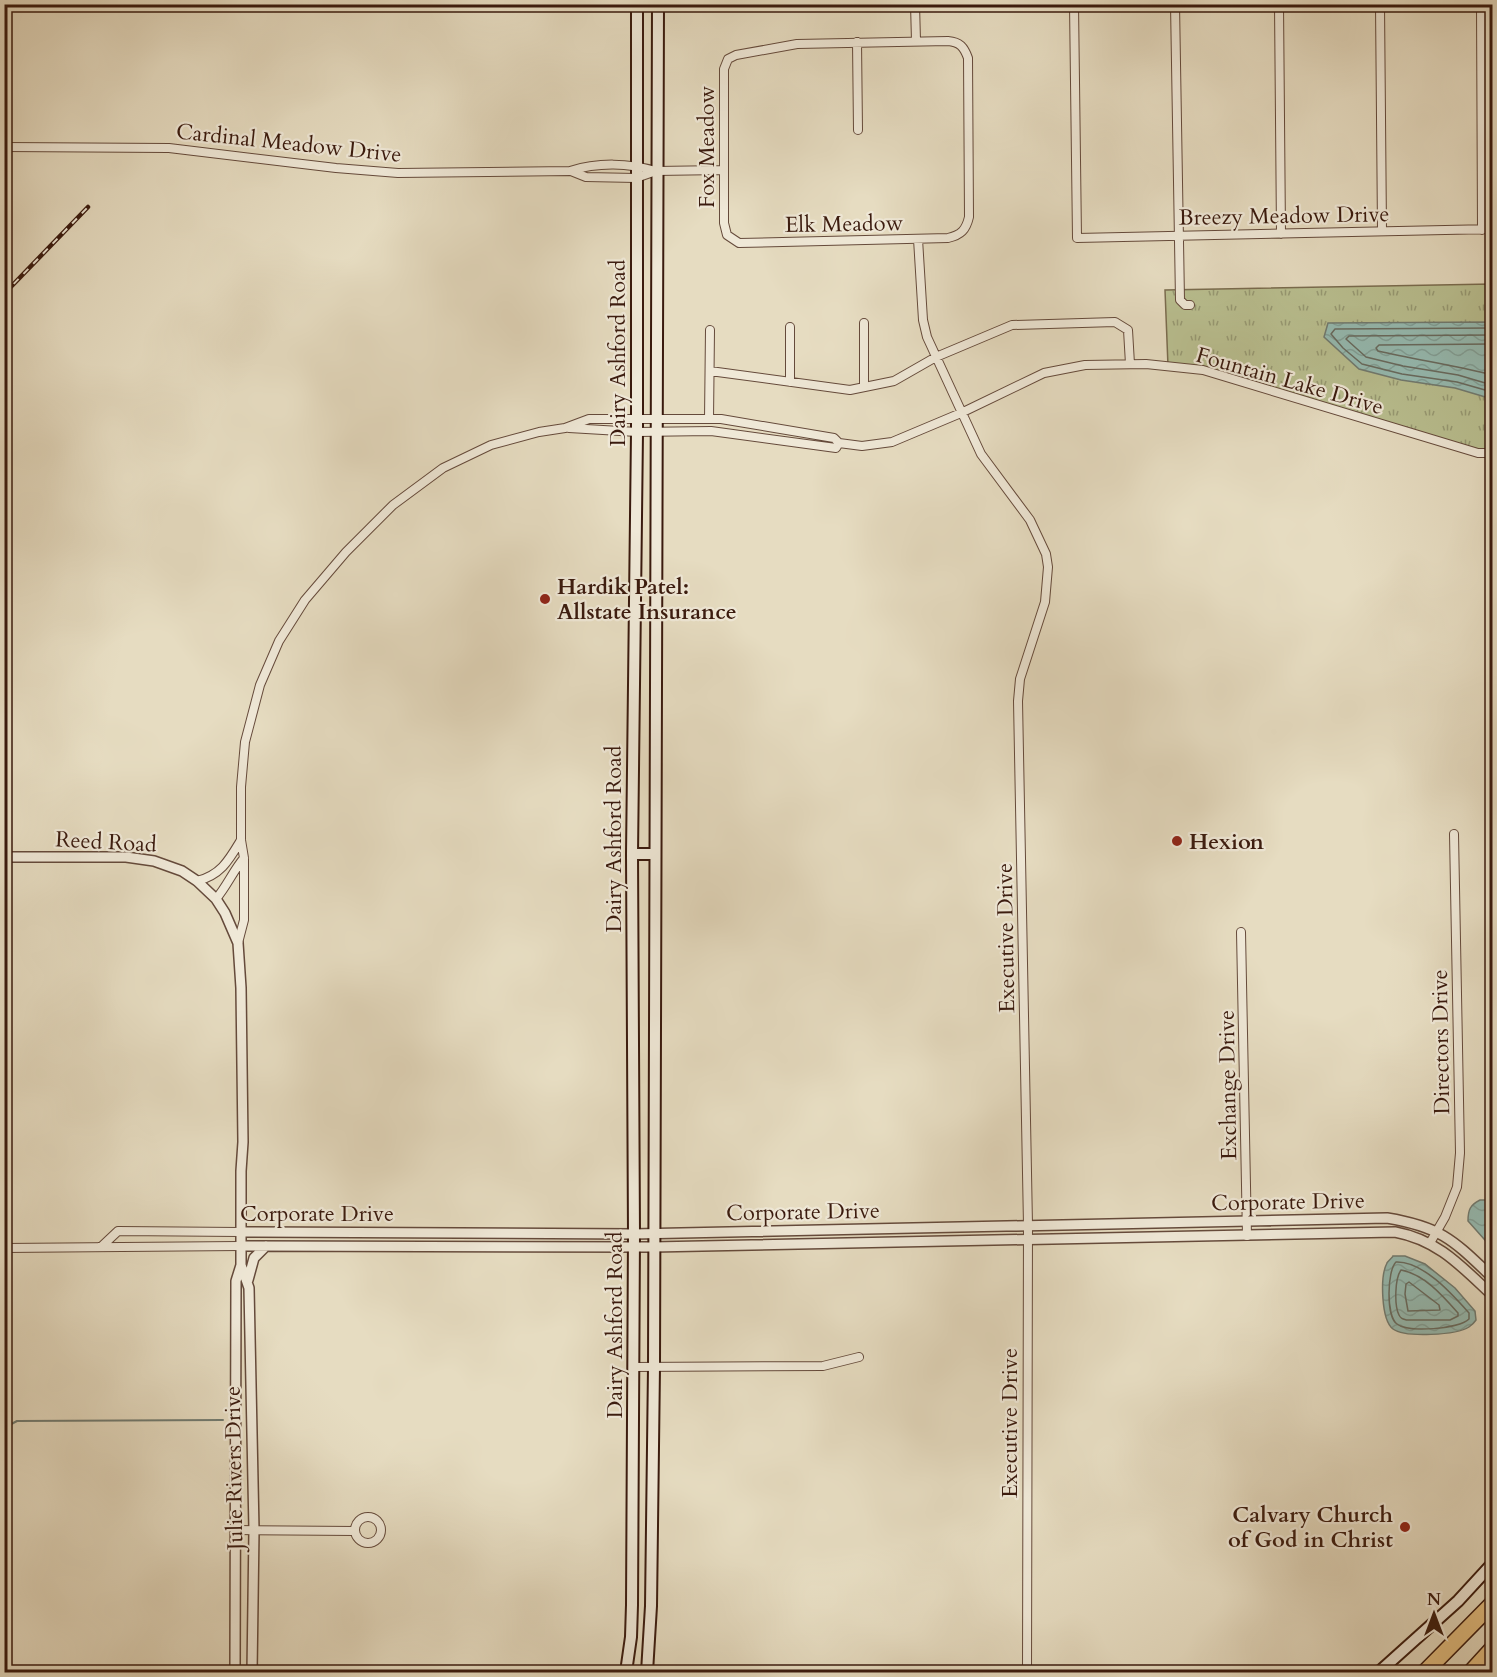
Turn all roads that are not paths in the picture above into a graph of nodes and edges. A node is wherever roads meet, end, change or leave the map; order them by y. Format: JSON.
{"nodes":[{"id":1,"x":637,"y":4,"type":"edge"},
{"id":2,"x":658,"y":4,"type":"edge"},
{"id":3,"x":915,"y":4,"type":"edge"},
{"id":4,"x":1074,"y":4,"type":"edge"},
{"id":5,"x":1175,"y":4,"type":"edge"},
{"id":6,"x":1279,"y":4,"type":"edge"},
{"id":7,"x":1380,"y":4,"type":"edge"},
{"id":8,"x":1480,"y":4,"type":"edge"},
{"id":9,"x":916,"y":40,"type":"junction"},
{"id":10,"x":856,"y":42,"type":"junction"},
{"id":11,"x":858,"y":130,"type":"dead end"},
{"id":12,"x":4,"y":147,"type":"edge"},
{"id":13,"x":636,"y":165,"type":"junction"},
{"id":14,"x":723,"y":170,"type":"junction"},
{"id":15,"x":570,"y":171,"type":"junction"},
{"id":16,"x":656,"y":171,"type":"junction"},
{"id":17,"x":636,"y":178,"type":"junction"},
{"id":18,"x":1492,"y":229,"type":"edge"},
{"id":19,"x":1482,"y":230,"type":"junction"},
{"id":20,"x":1382,"y":231,"type":"junction"},
{"id":21,"x":1281,"y":234,"type":"junction"},
{"id":22,"x":727,"y":236,"type":"joint"},
{"id":23,"x":1179,"y":236,"type":"junction"},
{"id":24,"x":918,"y":239,"type":"junction"},
{"id":25,"x":636,"y":300,"type":"junction"},
{"id":26,"x":656,"y":300,"type":"junction"},
{"id":27,"x":1190,"y":305,"type":"dead end"},
{"id":28,"x":864,"y":323,"type":"dead end"},
{"id":29,"x":790,"y":327,"type":"dead end"},
{"id":30,"x":710,"y":330,"type":"dead end"},
{"id":31,"x":936,"y":357,"type":"junction"},
{"id":32,"x":1130,"y":364,"type":"junction"},
{"id":33,"x":710,"y":371,"type":"junction"},
{"id":34,"x":790,"y":382,"type":"junction"},
{"id":35,"x":864,"y":387,"type":"junction"},
{"id":36,"x":961,"y":414,"type":"junction"},
{"id":37,"x":637,"y":419,"type":"junction"},
{"id":38,"x":655,"y":419,"type":"junction"},
{"id":39,"x":709,"y":419,"type":"junction"},
{"id":40,"x":766,"y":426,"type":"junction"},
{"id":41,"x":565,"y":428,"type":"junction"},
{"id":42,"x":637,"y":432,"type":"junction"},
{"id":43,"x":655,"y":432,"type":"junction"},
{"id":44,"x":765,"y":439,"type":"junction"},
{"id":45,"x":839,"y":443,"type":"junction"},
{"id":46,"x":1492,"y":453,"type":"edge"},
{"id":47,"x":635,"y":592,"type":"junction"},
{"id":48,"x":655,"y":593,"type":"junction"},
{"id":49,"x":633,"y":761,"type":"junction"},
{"id":50,"x":654,"y":761,"type":"junction"},
{"id":51,"x":1454,"y":834,"type":"dead end"},
{"id":52,"x":240,"y":840,"type":"junction"},
{"id":53,"x":632,"y":854,"type":"junction"},
{"id":54,"x":655,"y":854,"type":"junction"},
{"id":55,"x":4,"y":857,"type":"edge"},
{"id":56,"x":244,"y":858,"type":"junction"},
{"id":57,"x":197,"y":881,"type":"junction"},
{"id":58,"x":216,"y":899,"type":"junction"},
{"id":59,"x":1241,"y":932,"type":"dead end"},
{"id":60,"x":238,"y":943,"type":"junction"},
{"id":61,"x":1247,"y":1222,"type":"junction"},
{"id":62,"x":1028,"y":1226,"type":"junction"},
{"id":63,"x":1437,"y":1231,"type":"junction"},
{"id":64,"x":240,"y":1232,"type":"junction"},
{"id":65,"x":741,"y":1232,"type":"junction"},
{"id":66,"x":200,"y":1233,"type":"junction"},
{"id":67,"x":441,"y":1233,"type":"junction"},
{"id":68,"x":653,"y":1233,"type":"junction"},
{"id":69,"x":634,"y":1234,"type":"junction"},
{"id":70,"x":1247,"y":1236,"type":"junction"},
{"id":71,"x":1028,"y":1240,"type":"junction"},
{"id":72,"x":1430,"y":1243,"type":"junction"},
{"id":73,"x":742,"y":1245,"type":"junction"},
{"id":74,"x":201,"y":1246,"type":"junction"},
{"id":75,"x":240,"y":1246,"type":"junction"},
{"id":76,"x":266,"y":1246,"type":"junction"},
{"id":77,"x":101,"y":1247,"type":"junction"},
{"id":78,"x":441,"y":1247,"type":"junction"},
{"id":79,"x":634,"y":1247,"type":"junction"},
{"id":80,"x":653,"y":1247,"type":"junction"},
{"id":81,"x":4,"y":1248,"type":"edge"},
{"id":82,"x":241,"y":1265,"type":"junction"},
{"id":83,"x":1492,"y":1277,"type":"edge"},
{"id":84,"x":248,"y":1280,"type":"junction"},
{"id":85,"x":1492,"y":1295,"type":"edge"},
{"id":86,"x":859,"y":1358,"type":"dead end"},
{"id":87,"x":654,"y":1367,"type":"junction"},
{"id":88,"x":633,"y":1368,"type":"junction"},
{"id":89,"x":236,"y":1451,"type":"junction"},
{"id":90,"x":252,"y":1454,"type":"junction"},
{"id":91,"x":236,"y":1530,"type":"junction"},
{"id":92,"x":254,"y":1530,"type":"junction"},
{"id":93,"x":355,"y":1531,"type":"dead end"},
{"id":94,"x":633,"y":1563,"type":"junction"},
{"id":95,"x":651,"y":1563,"type":"junction"},
{"id":96,"x":1492,"y":1564,"type":"edge"},
{"id":97,"x":1492,"y":1604,"type":"edge"},
{"id":98,"x":632,"y":1605,"type":"junction"},
{"id":99,"x":651,"y":1606,"type":"junction"},
{"id":100,"x":1492,"y":1649,"type":"edge"},
{"id":101,"x":235,"y":1672,"type":"edge"},
{"id":102,"x":252,"y":1672,"type":"edge"},
{"id":103,"x":626,"y":1672,"type":"edge"},
{"id":104,"x":646,"y":1672,"type":"edge"},
{"id":105,"x":1027,"y":1672,"type":"edge"},
{"id":106,"x":1379,"y":1672,"type":"edge"},
{"id":107,"x":1425,"y":1672,"type":"edge"},
{"id":108,"x":1471,"y":1672,"type":"edge"}],
"edges":[{"from":1,"to":13,"type":"main road","name":"Dairy Ashford Road"},
{"from":2,"to":16,"type":"main road","name":"Dairy Ashford Road"},
{"from":3,"to":9,"type":"street"},
{"from":4,"to":23,"type":"street","name":"Breezy Meadow Drive"},
{"from":5,"to":23,"type":"street"},
{"from":6,"to":21,"type":"street"},
{"from":7,"to":20,"type":"street"},
{"from":8,"to":19,"type":"street"},
{"from":9,"to":10,"type":"street"},
{"from":9,"to":24,"type":"street","name":"Elk Meadow"},
{"from":10,"to":11,"type":"street"},
{"from":10,"to":14,"type":"street","name":"Fox Meadow"},
{"from":12,"to":15,"type":"street","name":"Cardinal Meadow Drive"},
{"from":13,"to":15,"type":"street","name":"Cardinal Meadow Drive"},
{"from":13,"to":16,"type":"street","name":"Cardinal Meadow Drive"},
{"from":13,"to":17,"type":"main road","name":"Dairy Ashford Road"},
{"from":14,"to":16,"type":"street","name":"Cardinal Meadow Drive"},
{"from":14,"to":22,"type":"street","name":"Fox Meadow"},
{"from":15,"to":17,"type":"street","name":"Cardinal Meadow Drive"},
{"from":16,"to":17,"type":"street","name":"Cardinal Meadow Drive"},
{"from":16,"to":26,"type":"main road","name":"Dairy Ashford Road"},
{"from":17,"to":25,"type":"main road","name":"Dairy Ashford Road"},
{"from":18,"to":19,"type":"street","name":"Breezy Meadow Drive"},
{"from":19,"to":20,"type":"street","name":"Breezy Meadow Drive"},
{"from":20,"to":21,"type":"street","name":"Breezy Meadow Drive"},
{"from":21,"to":23,"type":"street","name":"Breezy Meadow Drive"},
{"from":22,"to":24,"type":"street","name":"Elk Meadow"},
{"from":23,"to":27,"type":"street"},
{"from":24,"to":31,"type":"street","name":"Executive Drive"},
{"from":25,"to":26,"type":"main road"},
{"from":25,"to":37,"type":"main road","name":"Dairy Ashford Road"},
{"from":26,"to":38,"type":"main road","name":"Dairy Ashford Road"},
{"from":28,"to":35,"type":"street"},
{"from":29,"to":34,"type":"street"},
{"from":30,"to":33,"type":"street"},
{"from":31,"to":32,"type":"street"},
{"from":31,"to":35,"type":"street"},
{"from":31,"to":36,"type":"street","name":"Executive Drive"},
{"from":32,"to":36,"type":"street","name":"Fountain Lake Drive"},
{"from":32,"to":46,"type":"street","name":"Fountain Lake Drive"},
{"from":33,"to":34,"type":"street"},
{"from":33,"to":39,"type":"street"},
{"from":34,"to":35,"type":"street"},
{"from":36,"to":45,"type":"street","name":"Fountain Lake Drive"},
{"from":36,"to":62,"type":"street","name":"Executive Drive"},
{"from":37,"to":38,"type":"street","name":"Julie Rivers Drive"},
{"from":37,"to":41,"type":"street","name":"Julie Rivers Drive"},
{"from":37,"to":42,"type":"main road","name":"Dairy Ashford Road"},
{"from":38,"to":39,"type":"street","name":"Fountain Lake Drive"},
{"from":38,"to":43,"type":"main road","name":"Dairy Ashford Road"},
{"from":39,"to":40,"type":"street","name":"Fountain Lake Drive"},
{"from":40,"to":44,"type":"street"},
{"from":40,"to":45,"type":"street","name":"Fountain Lake Drive"},
{"from":41,"to":42,"type":"street","name":"Julie Rivers Drive"},
{"from":41,"to":52,"type":"street","name":"Julie Rivers Drive"},
{"from":42,"to":43,"type":"street","name":"Fountain Lake Drive"},
{"from":42,"to":47,"type":"main road","name":"Dairy Ashford Road"},
{"from":43,"to":44,"type":"street","name":"Fountain Lake Drive"},
{"from":43,"to":48,"type":"main road","name":"Dairy Ashford Road"},
{"from":44,"to":45,"type":"street","name":"Fountain Lake Drive"},
{"from":47,"to":48,"type":"main road"},
{"from":47,"to":49,"type":"main road","name":"Dairy Ashford Road"},
{"from":48,"to":50,"type":"main road","name":"Dairy Ashford Road"},
{"from":49,"to":50,"type":"main road"},
{"from":49,"to":53,"type":"main road","name":"Dairy Ashford Road"},
{"from":50,"to":54,"type":"main road","name":"Dairy Ashford Road"},
{"from":51,"to":63,"type":"street","name":"Directors Drive"},
{"from":52,"to":56,"type":"street","name":"Julie Rivers Drive"},
{"from":52,"to":57,"type":"street","name":"Julie Rivers Drive"},
{"from":53,"to":54,"type":"main road"},
{"from":53,"to":69,"type":"main road","name":"Dairy Ashford Road"},
{"from":54,"to":68,"type":"main road","name":"Dairy Ashford Road"},
{"from":55,"to":57,"type":"street","name":"Reed Road"},
{"from":56,"to":58,"type":"street"},
{"from":56,"to":60,"type":"street","name":"Julie Rivers Drive"},
{"from":57,"to":58,"type":"street","name":"Reed Road"},
{"from":58,"to":60,"type":"street","name":"Reed Road"},
{"from":59,"to":61,"type":"street","name":"Exchange Drive"},
{"from":60,"to":64,"type":"street","name":"Julie Rivers Drive"},
{"from":61,"to":62,"type":"street","name":"Corporate Drive"},
{"from":61,"to":63,"type":"street","name":"Corporate Drive"},
{"from":61,"to":70,"type":"street","name":"Exchange Drive"},
{"from":62,"to":65,"type":"street","name":"Corporate Drive"},
{"from":62,"to":71,"type":"street","name":"Executive Drive"},
{"from":63,"to":72,"type":"street","name":"Directors Drive"},
{"from":63,"to":83,"type":"street","name":"Corporate Drive"},
{"from":64,"to":66,"type":"street","name":"Corporate Drive"},
{"from":64,"to":67,"type":"street","name":"Corporate Drive"},
{"from":64,"to":75,"type":"street","name":"Julie Rivers Drive"},
{"from":65,"to":68,"type":"street","name":"Corporate Drive"},
{"from":65,"to":73,"type":"street"},
{"from":66,"to":74,"type":"street"},
{"from":66,"to":77,"type":"street","name":"Corporate Drive"},
{"from":67,"to":69,"type":"street","name":"Corporate Drive"},
{"from":67,"to":78,"type":"street"},
{"from":68,"to":69,"type":"street","name":"Corporate Drive"},
{"from":68,"to":80,"type":"main road","name":"Dairy Ashford Road"},
{"from":69,"to":79,"type":"main road","name":"Dairy Ashford Road"},
{"from":70,"to":71,"type":"street","name":"Corporate Drive"},
{"from":70,"to":72,"type":"street","name":"Corporate Drive"},
{"from":71,"to":73,"type":"street","name":"Corporate Drive"},
{"from":71,"to":105,"type":"street","name":"Executive Drive"},
{"from":72,"to":85,"type":"street","name":"Corporate Drive"},
{"from":73,"to":80,"type":"street","name":"Corporate Drive"},
{"from":74,"to":75,"type":"street","name":"Corporate Drive"},
{"from":74,"to":77,"type":"street","name":"Corporate Drive"},
{"from":75,"to":76,"type":"street","name":"Corporate Drive"},
{"from":75,"to":82,"type":"street","name":"Julie Rivers Drive"},
{"from":76,"to":78,"type":"street","name":"Corporate Drive"},
{"from":76,"to":84,"type":"street"},
{"from":77,"to":81,"type":"street","name":"Corporate Drive"},
{"from":78,"to":79,"type":"street","name":"Corporate Drive"},
{"from":79,"to":80,"type":"street","name":"Corporate Drive"},
{"from":79,"to":88,"type":"main road","name":"Dairy Ashford Road"},
{"from":80,"to":87,"type":"main road","name":"Dairy Ashford Road"},
{"from":82,"to":84,"type":"street","name":"Julie Rivers Drive"},
{"from":82,"to":89,"type":"street","name":"Julie Rivers Drive"},
{"from":84,"to":90,"type":"street","name":"Julie Rivers Drive"},
{"from":86,"to":87,"type":"street"},
{"from":87,"to":88,"type":"street"},
{"from":87,"to":95,"type":"main road","name":"Dairy Ashford Road"},
{"from":88,"to":94,"type":"main road","name":"Dairy Ashford Road"},
{"from":89,"to":90,"type":"street"},
{"from":89,"to":91,"type":"street","name":"Julie Rivers Drive"},
{"from":90,"to":92,"type":"street","name":"Julie Rivers Drive"},
{"from":91,"to":92,"type":"street"},
{"from":91,"to":101,"type":"street","name":"Julie Rivers Drive"},
{"from":92,"to":93,"type":"street"},
{"from":92,"to":102,"type":"street","name":"Julie Rivers Drive"},
{"from":94,"to":95,"type":"main road"},
{"from":94,"to":98,"type":"main road","name":"Dairy Ashford Road"},
{"from":95,"to":99,"type":"main road","name":"Dairy Ashford Road"},
{"from":96,"to":106,"type":"main road"},
{"from":97,"to":107,"type":"highway"},
{"from":98,"to":99,"type":"main road"},
{"from":98,"to":103,"type":"main road","name":"Dairy Ashford Road"},
{"from":99,"to":104,"type":"main road","name":"Dairy Ashford Road"},
{"from":100,"to":108,"type":"highway"}]}
